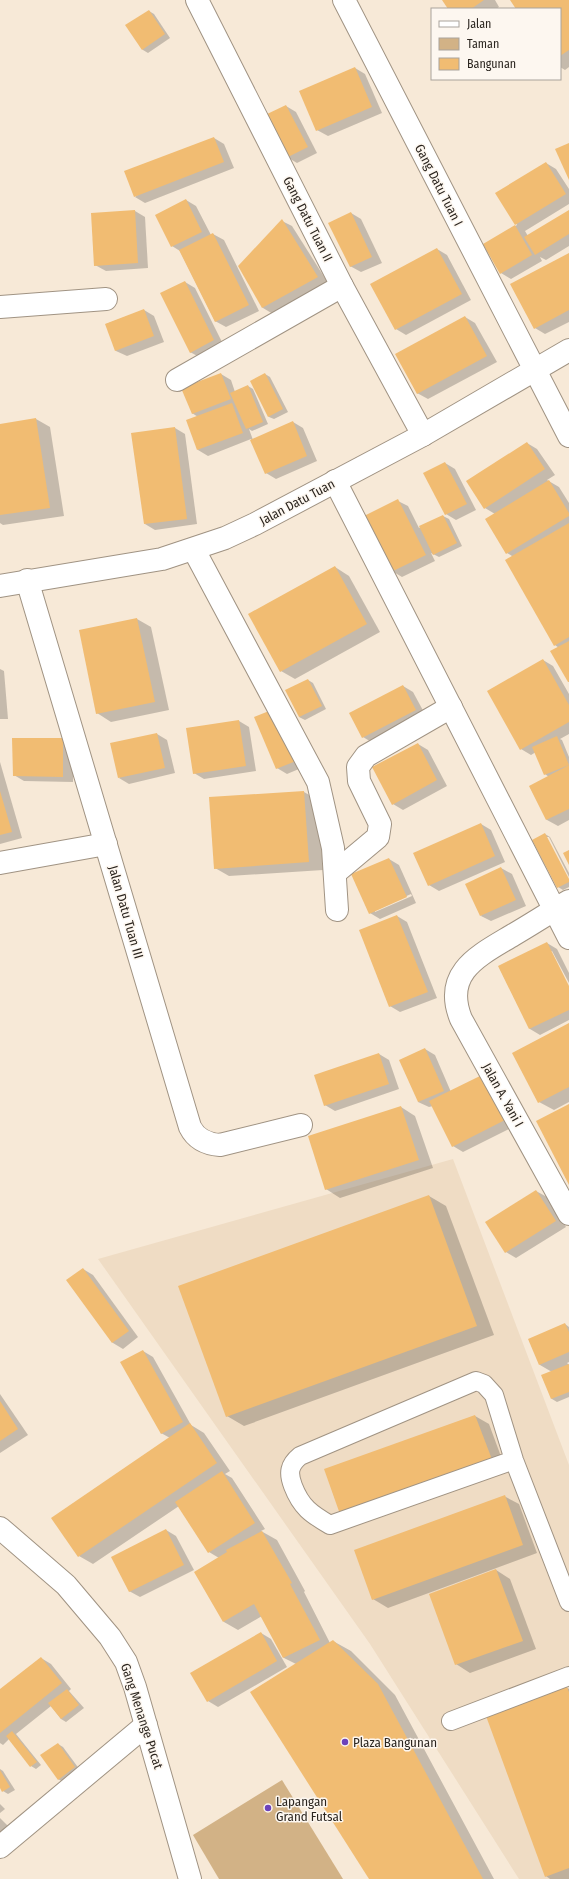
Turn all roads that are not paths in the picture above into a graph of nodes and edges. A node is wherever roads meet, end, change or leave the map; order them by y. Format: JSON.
{"nodes":[{"id":1,"x":197,"y":0,"type":"edge"},
{"id":2,"x":344,"y":0,"type":"edge"},
{"id":3,"x":342,"y":286,"type":"junction"},
{"id":4,"x":106,"y":299,"type":"dead end"},
{"id":5,"x":0,"y":307,"type":"edge"},
{"id":6,"x":569,"y":350,"type":"edge"},
{"id":7,"x":535,"y":370,"type":"junction"},
{"id":8,"x":177,"y":380,"type":"dead end"},
{"id":9,"x":423,"y":435,"type":"junction"},
{"id":10,"x":569,"y":436,"type":"edge"},
{"id":11,"x":335,"y":481,"type":"junction"},
{"id":12,"x":194,"y":550,"type":"junction"},
{"id":13,"x":27,"y":580,"type":"junction"},
{"id":14,"x":0,"y":586,"type":"edge"},
{"id":15,"x":451,"y":707,"type":"junction"},
{"id":16,"x":106,"y":844,"type":"junction"},
{"id":17,"x":0,"y":863,"type":"edge"},
{"id":18,"x":334,"y":873,"type":"junction"},
{"id":19,"x":562,"y":906,"type":"edge"},
{"id":20,"x":337,"y":910,"type":"dead end"},
{"id":21,"x":569,"y":938,"type":"edge"},
{"id":22,"x":301,"y":1125,"type":"dead end"},
{"id":23,"x":569,"y":1214,"type":"edge"},
{"id":24,"x":514,"y":1460,"type":"junction"},
{"id":25,"x":0,"y":1528,"type":"edge"},
{"id":26,"x":569,"y":1602,"type":"edge"},
{"id":27,"x":569,"y":1676,"type":"edge"},
{"id":28,"x":451,"y":1721,"type":"dead end"},
{"id":29,"x":146,"y":1725,"type":"junction"},
{"id":30,"x":0,"y":1847,"type":"edge"},
{"id":31,"x":190,"y":1879,"type":"edge"}],
"edges":[{"from":1,"to":3,"type":"street","name":"Gang Datu Tuan II"},
{"from":2,"to":7,"type":"street","name":"Gang Datu Tuan I"},
{"from":3,"to":8,"type":"street"},
{"from":3,"to":9,"type":"street","name":"Gang Datu Tuan II"},
{"from":4,"to":5,"type":"street"},
{"from":6,"to":7,"type":"street","name":"Jalan Datu Tuan"},
{"from":7,"to":9,"type":"street","name":"Jalan Datu Tuan"},
{"from":7,"to":10,"type":"street","name":"Gang Datu Tuan I"},
{"from":9,"to":11,"type":"street","name":"Jalan Datu Tuan"},
{"from":11,"to":12,"type":"street","name":"Jalan Datu Tuan"},
{"from":11,"to":15,"type":"street"},
{"from":12,"to":13,"type":"street","name":"Jalan Datu Tuan"},
{"from":12,"to":18,"type":"street"},
{"from":13,"to":14,"type":"street","name":"Jalan Datu Tuan"},
{"from":13,"to":16,"type":"street","name":"Jalan Datu Tuan III"},
{"from":15,"to":18,"type":"street"},
{"from":15,"to":19,"type":"street"},
{"from":16,"to":17,"type":"street"},
{"from":16,"to":22,"type":"street","name":"Jalan Datu Tuan III"},
{"from":18,"to":20,"type":"street"},
{"from":19,"to":21,"type":"street"},
{"from":19,"to":23,"type":"street","name":"Jalan A. Yani I"},
{"from":24,"to":24,"type":"lane"},
{"from":24,"to":26,"type":"lane"},
{"from":25,"to":29,"type":"street","name":"Gang Menange Pucat"},
{"from":27,"to":28,"type":"lane"},
{"from":29,"to":30,"type":"street"},
{"from":29,"to":31,"type":"street","name":"Gang Menange Pucat"}]}
